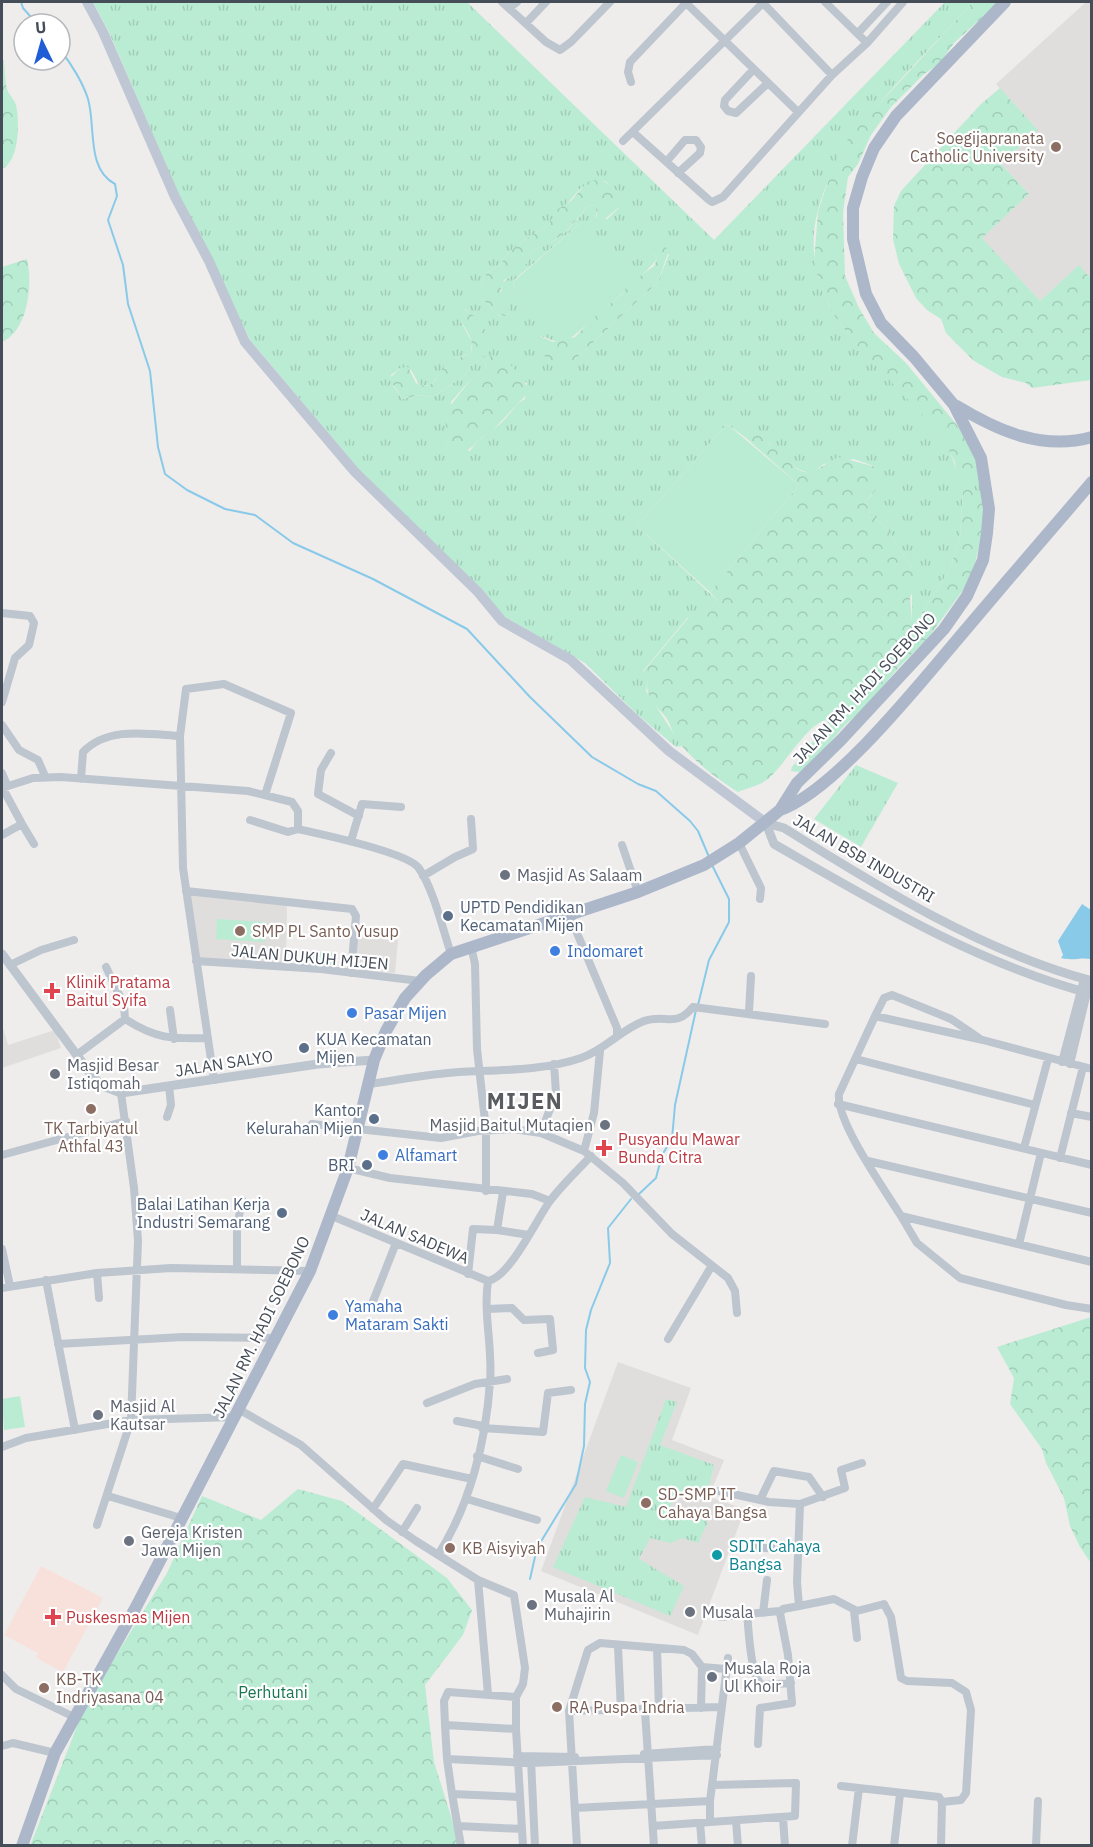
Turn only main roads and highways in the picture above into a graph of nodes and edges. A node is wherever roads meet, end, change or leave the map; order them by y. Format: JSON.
{"nodes":[{"id":1,"x":87,"y":2,"type":"edge"},
{"id":2,"x":1005,"y":2,"type":"edge"},
{"id":3,"x":954,"y":405,"type":"junction"},
{"id":4,"x":1092,"y":437,"type":"edge"},
{"id":5,"x":1092,"y":482,"type":"edge"},
{"id":6,"x":780,"y":810,"type":"junction"},
{"id":7,"x":766,"y":823,"type":"junction"},
{"id":8,"x":22,"y":1845,"type":"edge"}],
"edges":[{"from":1,"to":7,"type":"main road"},
{"from":2,"to":3,"type":"main road","name":"JALAN RM. HADI SOEBONO"},
{"from":3,"to":4,"type":"main road"},
{"from":3,"to":6,"type":"main road","name":"JALAN RM. HADI SOEBONO"},
{"from":5,"to":6,"type":"main road","name":"JALAN RM. HADI SOEBONO"},
{"from":6,"to":7,"type":"main road","name":"JALAN RM. HADI SOEBONO"},
{"from":7,"to":8,"type":"main road","name":"JALAN RM. HADI SOEBONO"}]}
